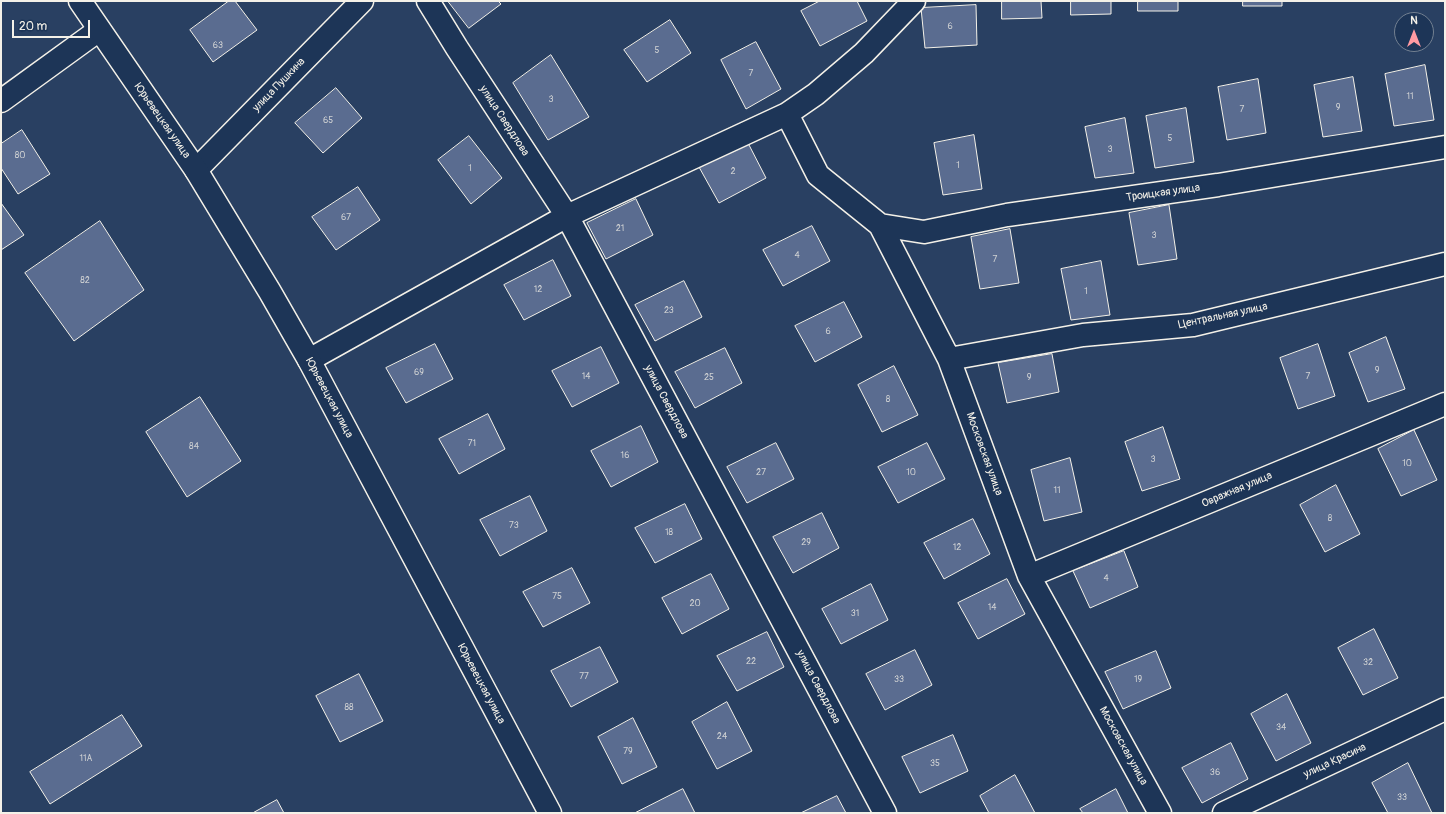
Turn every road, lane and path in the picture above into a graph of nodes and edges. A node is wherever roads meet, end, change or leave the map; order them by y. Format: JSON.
{"nodes":[{"id":1,"x":80,"y":1,"type":"edge"},
{"id":2,"x":362,"y":1,"type":"edge"},
{"id":3,"x":428,"y":1,"type":"edge"},
{"id":4,"x":914,"y":1,"type":"edge"},
{"id":5,"x":99,"y":30,"type":"junction"},
{"id":6,"x":1,"y":101,"type":"edge"},
{"id":7,"x":787,"y":114,"type":"junction"},
{"id":8,"x":1445,"y":147,"type":"edge"},
{"id":9,"x":196,"y":170,"type":"junction"},
{"id":10,"x":567,"y":216,"type":"junction"},
{"id":11,"x":880,"y":225,"type":"junction"},
{"id":12,"x":1445,"y":264,"type":"edge"},
{"id":13,"x":950,"y":359,"type":"junction"},
{"id":14,"x":309,"y":360,"type":"junction"},
{"id":15,"x":1445,"y":404,"type":"edge"},
{"id":16,"x":1029,"y":576,"type":"junction"},
{"id":17,"x":1445,"y":709,"type":"edge"},
{"id":18,"x":550,"y":813,"type":"edge"},
{"id":19,"x":885,"y":813,"type":"edge"},
{"id":20,"x":1160,"y":813,"type":"edge"},
{"id":21,"x":1224,"y":813,"type":"edge"}],
"edges":[{"from":1,"to":5,"type":"street","name":"Юрьевецкая улица"},
{"from":2,"to":9,"type":"street","name":"улица Пушкина"},
{"from":3,"to":10,"type":"street","name":"улица Свердлова"},
{"from":4,"to":7,"type":"street"},
{"from":5,"to":6,"type":"street"},
{"from":5,"to":9,"type":"street","name":"Юрьевецкая улица"},
{"from":7,"to":10,"type":"street"},
{"from":7,"to":11,"type":"street","name":"Московская улица"},
{"from":8,"to":11,"type":"street","name":"Троицкая улица"},
{"from":9,"to":14,"type":"street","name":"Юрьевецкая улица"},
{"from":10,"to":14,"type":"street"},
{"from":10,"to":19,"type":"street","name":"улица Свердлова"},
{"from":11,"to":13,"type":"street","name":"Московская улица"},
{"from":12,"to":13,"type":"street","name":"Центральная улица"},
{"from":13,"to":16,"type":"street","name":"Московская улица"},
{"from":14,"to":18,"type":"street","name":"Юрьевецкая улица"},
{"from":15,"to":16,"type":"street","name":"Овражная улица"},
{"from":16,"to":20,"type":"street","name":"Московская улица"},
{"from":17,"to":21,"type":"street","name":"улица Красина"}]}
